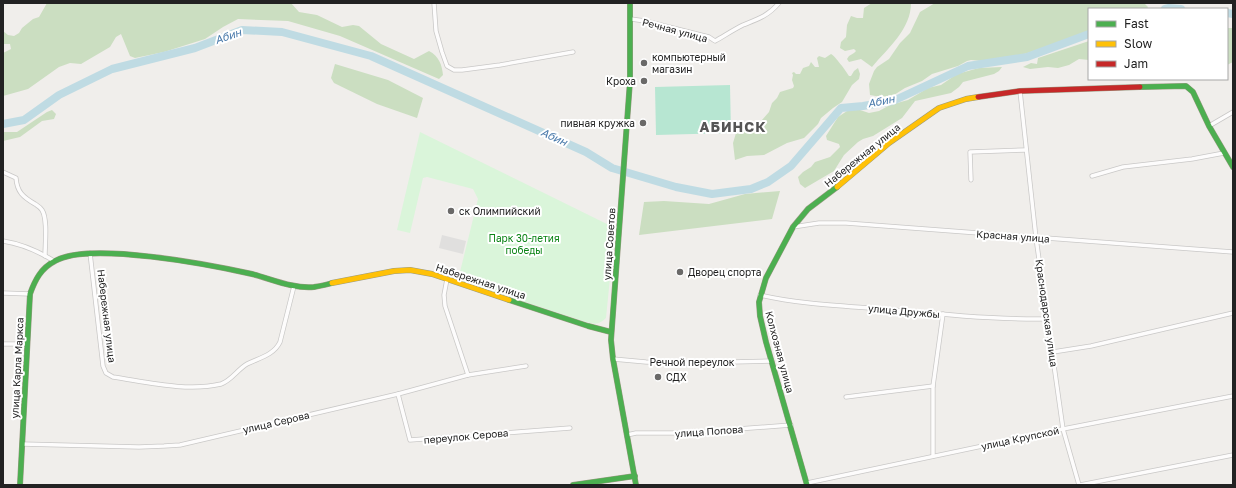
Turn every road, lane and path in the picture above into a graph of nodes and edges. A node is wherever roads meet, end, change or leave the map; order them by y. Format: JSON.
{"nodes":[{"id":1,"x":434,"y":3,"type":"edge"},
{"id":2,"x":630,"y":3,"type":"edge"},
{"id":3,"x":780,"y":3,"type":"edge"},
{"id":4,"x":631,"y":19,"type":"junction"},
{"id":5,"x":573,"y":52,"type":"dead end"},
{"id":6,"x":1020,"y":91,"type":"junction"},
{"id":7,"x":1233,"y":112,"type":"edge"},
{"id":8,"x":1209,"y":126,"type":"junction"},
{"id":9,"x":1026,"y":150,"type":"junction"},
{"id":10,"x":1224,"y":153,"type":"junction"},
{"id":11,"x":1233,"y":167,"type":"edge"},
{"id":12,"x":3,"y":172,"type":"edge"},
{"id":13,"x":1092,"y":176,"type":"dead end"},
{"id":14,"x":971,"y":180,"type":"dead end"},
{"id":15,"x":793,"y":227,"type":"junction"},
{"id":16,"x":1036,"y":238,"type":"junction"},
{"id":17,"x":3,"y":242,"type":"edge"},
{"id":18,"x":1233,"y":252,"type":"edge"},
{"id":19,"x":90,"y":253,"type":"junction"},
{"id":20,"x":45,"y":256,"type":"junction"},
{"id":21,"x":54,"y":261,"type":"junction"},
{"id":22,"x":446,"y":279,"type":"junction"},
{"id":23,"x":294,"y":286,"type":"junction"},
{"id":24,"x":3,"y":293,"type":"edge"},
{"id":25,"x":30,"y":294,"type":"junction"},
{"id":26,"x":760,"y":295,"type":"junction"},
{"id":27,"x":1233,"y":313,"type":"edge"},
{"id":28,"x":943,"y":314,"type":"junction"},
{"id":29,"x":1048,"y":319,"type":"junction"},
{"id":30,"x":611,"y":332,"type":"junction"},
{"id":31,"x":3,"y":344,"type":"edge"},
{"id":32,"x":27,"y":344,"type":"junction"},
{"id":33,"x":1052,"y":352,"type":"junction"},
{"id":34,"x":613,"y":358,"type":"junction"},
{"id":35,"x":772,"y":361,"type":"junction"},
{"id":36,"x":526,"y":366,"type":"dead end"},
{"id":37,"x":468,"y":374,"type":"junction"},
{"id":38,"x":933,"y":386,"type":"junction"},
{"id":39,"x":398,"y":394,"type":"junction"},
{"id":40,"x":1233,"y":396,"type":"edge"},
{"id":41,"x":846,"y":397,"type":"dead end"},
{"id":42,"x":791,"y":425,"type":"junction"},
{"id":43,"x":570,"y":428,"type":"dead end"},
{"id":44,"x":1063,"y":429,"type":"junction"},
{"id":45,"x":627,"y":435,"type":"junction"},
{"id":46,"x":22,"y":444,"type":"junction"},
{"id":47,"x":1233,"y":455,"type":"edge"},
{"id":48,"x":933,"y":456,"type":"junction"},
{"id":49,"x":635,"y":476,"type":"junction"},
{"id":50,"x":807,"y":484,"type":"edge"},
{"id":51,"x":20,"y":485,"type":"edge"},
{"id":52,"x":572,"y":485,"type":"edge"},
{"id":53,"x":636,"y":485,"type":"edge"},
{"id":54,"x":1079,"y":485,"type":"edge"}],
"edges":[{"from":1,"to":5,"type":"street"},
{"from":2,"to":4,"type":"street","name":"улица Советов"},
{"from":3,"to":4,"type":"street","name":"Речная улица"},
{"from":4,"to":30,"type":"street","name":"улица Советов"},
{"from":6,"to":8,"type":"street","name":"Набережная улица"},
{"from":6,"to":9,"type":"street","name":"Краснодарская улица"},
{"from":6,"to":15,"type":"street","name":"Набережная улица"},
{"from":7,"to":8,"type":"street"},
{"from":8,"to":10,"type":"street"},
{"from":9,"to":14,"type":"street"},
{"from":9,"to":16,"type":"street","name":"Краснодарская улица"},
{"from":10,"to":11,"type":"street"},
{"from":10,"to":13,"type":"street"},
{"from":12,"to":20,"type":"street"},
{"from":15,"to":16,"type":"street","name":"Красная улица"},
{"from":15,"to":26,"type":"street","name":"Колхозная улица"},
{"from":16,"to":18,"type":"street","name":"Красная улица"},
{"from":16,"to":29,"type":"street","name":"Краснодарская улица"},
{"from":17,"to":20,"type":"street"},
{"from":19,"to":21,"type":"street","name":"Набережная улица"},
{"from":19,"to":23,"type":"street","name":"Набережная улица"},
{"from":19,"to":23,"type":"street","name":"Набережная улица"},
{"from":20,"to":21,"type":"street"},
{"from":21,"to":25,"type":"street","name":"улица Карла Маркса"},
{"from":22,"to":23,"type":"street","name":"Набережная улица"},
{"from":22,"to":30,"type":"street","name":"Набережная улица"},
{"from":22,"to":37,"type":"street"},
{"from":24,"to":25,"type":"street"},
{"from":25,"to":32,"type":"street","name":"улица Карла Маркса"},
{"from":26,"to":28,"type":"street","name":"улица Дружбы"},
{"from":26,"to":35,"type":"street","name":"Колхозная улица"},
{"from":27,"to":33,"type":"street"},
{"from":28,"to":29,"type":"street","name":"улица Дружбы"},
{"from":28,"to":38,"type":"street"},
{"from":29,"to":33,"type":"street","name":"Краснодарская улица"},
{"from":30,"to":34,"type":"street","name":"улица Советов"},
{"from":31,"to":32,"type":"street"},
{"from":32,"to":46,"type":"street","name":"улица Карла Маркса"},
{"from":33,"to":44,"type":"street","name":"Краснодарская улица"},
{"from":34,"to":35,"type":"street","name":"Речной переулок"},
{"from":34,"to":45,"type":"street","name":"улица Советов"},
{"from":35,"to":42,"type":"street","name":"Колхозная улица"},
{"from":36,"to":37,"type":"street","name":"улица Серова"},
{"from":37,"to":39,"type":"street","name":"улица Серова"},
{"from":38,"to":41,"type":"street"},
{"from":38,"to":48,"type":"street"},
{"from":39,"to":43,"type":"street","name":"переулок Серова"},
{"from":39,"to":46,"type":"street","name":"улица Серова"},
{"from":40,"to":44,"type":"street","name":"улица Крупской"},
{"from":42,"to":45,"type":"street","name":"улица Попова"},
{"from":42,"to":50,"type":"street","name":"Колхозная улица"},
{"from":44,"to":48,"type":"street","name":"улица Крупской"},
{"from":44,"to":54,"type":"street","name":"Краснодарская улица"},
{"from":45,"to":49,"type":"street","name":"улица Советов"},
{"from":46,"to":51,"type":"street","name":"улица Карла Маркса"},
{"from":47,"to":54,"type":"street"},
{"from":48,"to":50,"type":"street","name":"улица Крупской"},
{"from":49,"to":52,"type":"street"},
{"from":49,"to":53,"type":"street","name":"улица Советов"}]}
